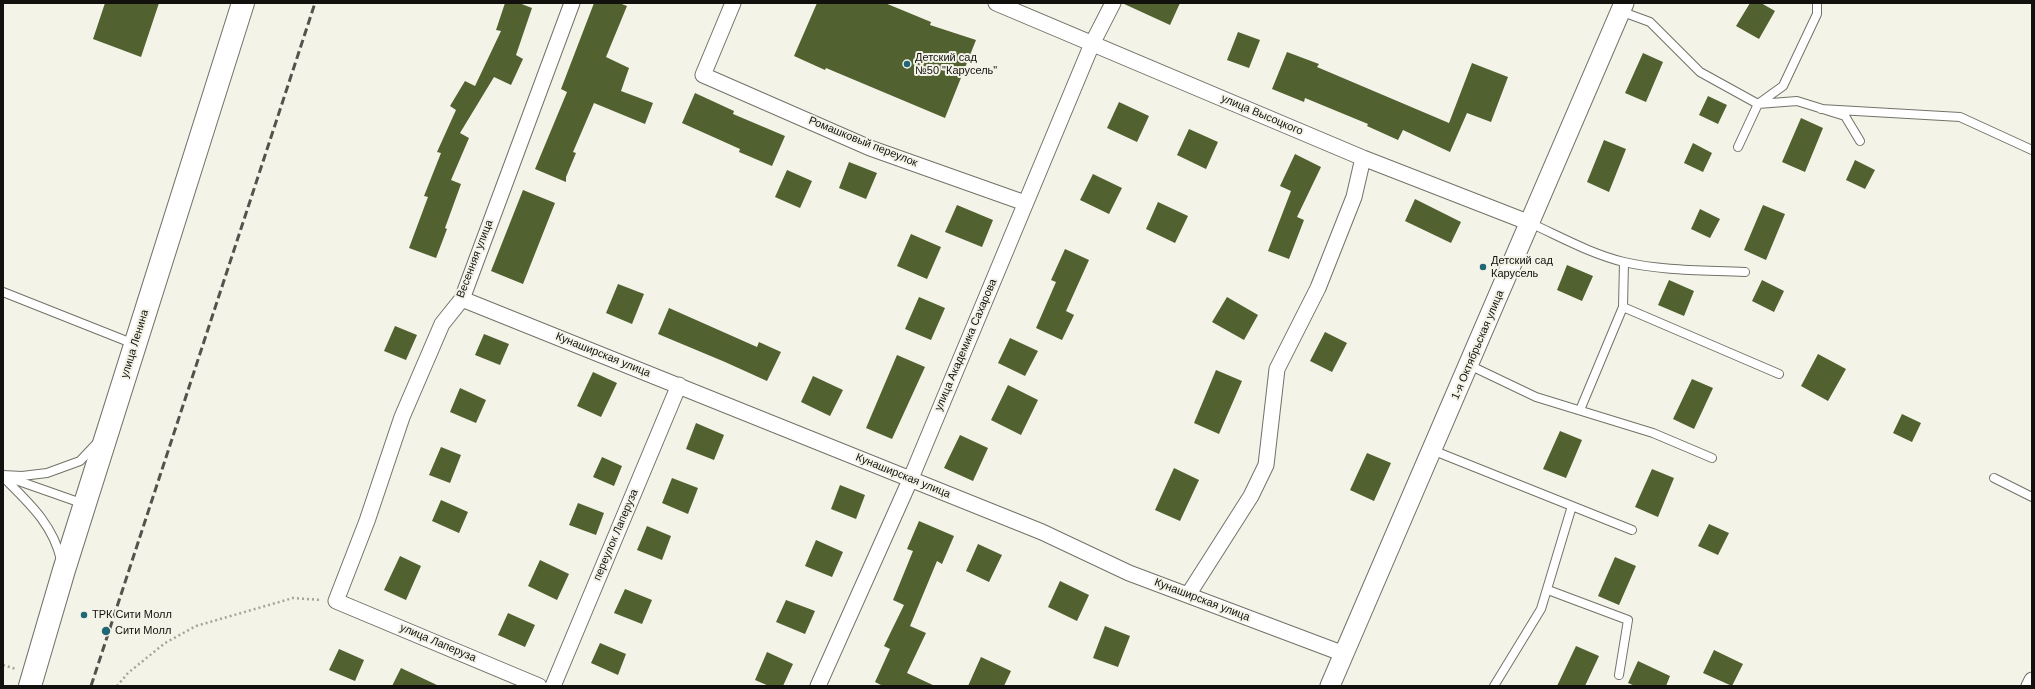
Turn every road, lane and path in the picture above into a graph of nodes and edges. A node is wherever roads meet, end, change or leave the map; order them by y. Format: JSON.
{"nodes":[{"id":1,"x":243,"y":3,"type":"edge"},
{"id":2,"x":572,"y":3,"type":"edge"},
{"id":3,"x":733,"y":3,"type":"edge"},
{"id":4,"x":996,"y":3,"type":"edge"},
{"id":5,"x":1113,"y":3,"type":"edge"},
{"id":6,"x":1817,"y":3,"type":"edge"},
{"id":7,"x":1622,"y":7,"type":"edge"},
{"id":8,"x":1092,"y":44,"type":"junction"},
{"id":9,"x":1758,"y":104,"type":"junction"},
{"id":10,"x":1821,"y":109,"type":"junction"},
{"id":11,"x":1860,"y":141,"type":"dead end"},
{"id":12,"x":1738,"y":147,"type":"dead end"},
{"id":13,"x":2032,"y":150,"type":"edge"},
{"id":14,"x":1363,"y":158,"type":"junction"},
{"id":15,"x":1025,"y":203,"type":"junction"},
{"id":16,"x":1530,"y":223,"type":"junction"},
{"id":17,"x":1624,"y":262,"type":"junction"},
{"id":18,"x":1745,"y":272,"type":"dead end"},
{"id":19,"x":3,"y":292,"type":"edge"},
{"id":20,"x":462,"y":299,"type":"junction"},
{"id":21,"x":1623,"y":307,"type":"junction"},
{"id":22,"x":135,"y":345,"type":"junction"},
{"id":23,"x":1469,"y":365,"type":"junction"},
{"id":24,"x":1779,"y":374,"type":"dead end"},
{"id":25,"x":679,"y":385,"type":"junction"},
{"id":26,"x":1580,"y":410,"type":"junction"},
{"id":27,"x":113,"y":416,"type":"junction"},
{"id":28,"x":1432,"y":450,"type":"junction"},
{"id":29,"x":1712,"y":458,"type":"dead end"},
{"id":30,"x":3,"y":476,"type":"edge"},
{"id":31,"x":910,"y":478,"type":"junction"},
{"id":32,"x":1994,"y":478,"type":"dead end"},
{"id":33,"x":2032,"y":497,"type":"edge"},
{"id":34,"x":85,"y":505,"type":"junction"},
{"id":35,"x":1572,"y":506,"type":"junction"},
{"id":36,"x":1632,"y":530,"type":"dead end"},
{"id":37,"x":64,"y":570,"type":"junction"},
{"id":38,"x":1548,"y":590,"type":"junction"},
{"id":39,"x":1188,"y":595,"type":"junction"},
{"id":40,"x":336,"y":601,"type":"junction"},
{"id":41,"x":1344,"y":654,"type":"junction"},
{"id":42,"x":3,"y":665,"type":"edge"},
{"id":43,"x":1619,"y":676,"type":"dead end"},
{"id":44,"x":23,"y":678,"type":"edge"},
{"id":45,"x":2032,"y":680,"type":"edge"},
{"id":46,"x":117,"y":686,"type":"edge"},
{"id":47,"x":539,"y":686,"type":"edge"},
{"id":48,"x":552,"y":686,"type":"edge"},
{"id":49,"x":818,"y":686,"type":"edge"},
{"id":50,"x":1330,"y":686,"type":"edge"},
{"id":51,"x":1494,"y":686,"type":"edge"},
{"id":52,"x":2029,"y":686,"type":"edge"}],
"edges":[{"from":1,"to":22,"type":"main road","name":"улица Ленина"},
{"from":2,"to":20,"type":"street","name":"Весенняя улица"},
{"from":3,"to":15,"type":"street","name":"Ромашковый переулок"},
{"from":4,"to":8,"type":"street","name":"улица Высоцкого"},
{"from":5,"to":8,"type":"street","name":"улица Академика Сахарова"},
{"from":6,"to":9,"type":"lane"},
{"from":7,"to":9,"type":"lane"},
{"from":7,"to":16,"type":"street","name":"1-я Октябрьская улица"},
{"from":8,"to":14,"type":"street","name":"улица Высоцкого"},
{"from":8,"to":15,"type":"street","name":"улица Академика Сахарова"},
{"from":9,"to":10,"type":"lane"},
{"from":9,"to":12,"type":"lane"},
{"from":10,"to":11,"type":"lane"},
{"from":10,"to":13,"type":"lane"},
{"from":14,"to":16,"type":"street","name":"улица Высоцкого"},
{"from":14,"to":39,"type":"street"},
{"from":15,"to":31,"type":"street","name":"улица Академика Сахарова"},
{"from":16,"to":17,"type":"lane"},
{"from":16,"to":23,"type":"street","name":"1-я Октябрьская улица"},
{"from":17,"to":18,"type":"lane"},
{"from":17,"to":21,"type":"lane"},
{"from":19,"to":22,"type":"lane"},
{"from":20,"to":25,"type":"street","name":"Кунаширская улица"},
{"from":20,"to":40,"type":"street","name":"Весенняя улица"},
{"from":21,"to":24,"type":"lane"},
{"from":21,"to":26,"type":"lane"},
{"from":22,"to":27,"type":"main road","name":"улица Ленина"},
{"from":23,"to":26,"type":"lane"},
{"from":23,"to":28,"type":"street","name":"1-я Октябрьская улица"},
{"from":25,"to":31,"type":"street","name":"Кунаширская улица"},
{"from":25,"to":48,"type":"street","name":"переулок Лаперуза"},
{"from":26,"to":29,"type":"lane"},
{"from":27,"to":30,"type":"lane"},
{"from":27,"to":34,"type":"main road","name":"улица Ленина"},
{"from":28,"to":35,"type":"lane"},
{"from":28,"to":41,"type":"street","name":"1-я Октябрьская улица"},
{"from":30,"to":34,"type":"lane"},
{"from":30,"to":37,"type":"lane"},
{"from":31,"to":39,"type":"street","name":"Кунаширская улица"},
{"from":31,"to":49,"type":"street","name":"улица Академика Сахарова"},
{"from":32,"to":33,"type":"lane"},
{"from":34,"to":37,"type":"main road","name":"улица Ленина"},
{"from":35,"to":36,"type":"lane"},
{"from":35,"to":38,"type":"lane"},
{"from":37,"to":44,"type":"main road","name":"улица Ленина"},
{"from":38,"to":43,"type":"lane"},
{"from":38,"to":51,"type":"lane"},
{"from":39,"to":41,"type":"street","name":"Кунаширская улица"},
{"from":40,"to":46,"type":"path"},
{"from":40,"to":47,"type":"street","name":"улица Лаперуза"},
{"from":41,"to":50,"type":"street","name":"1-я Октябрьская улица"},
{"from":42,"to":44,"type":"path"},
{"from":45,"to":52,"type":"street"}]}
